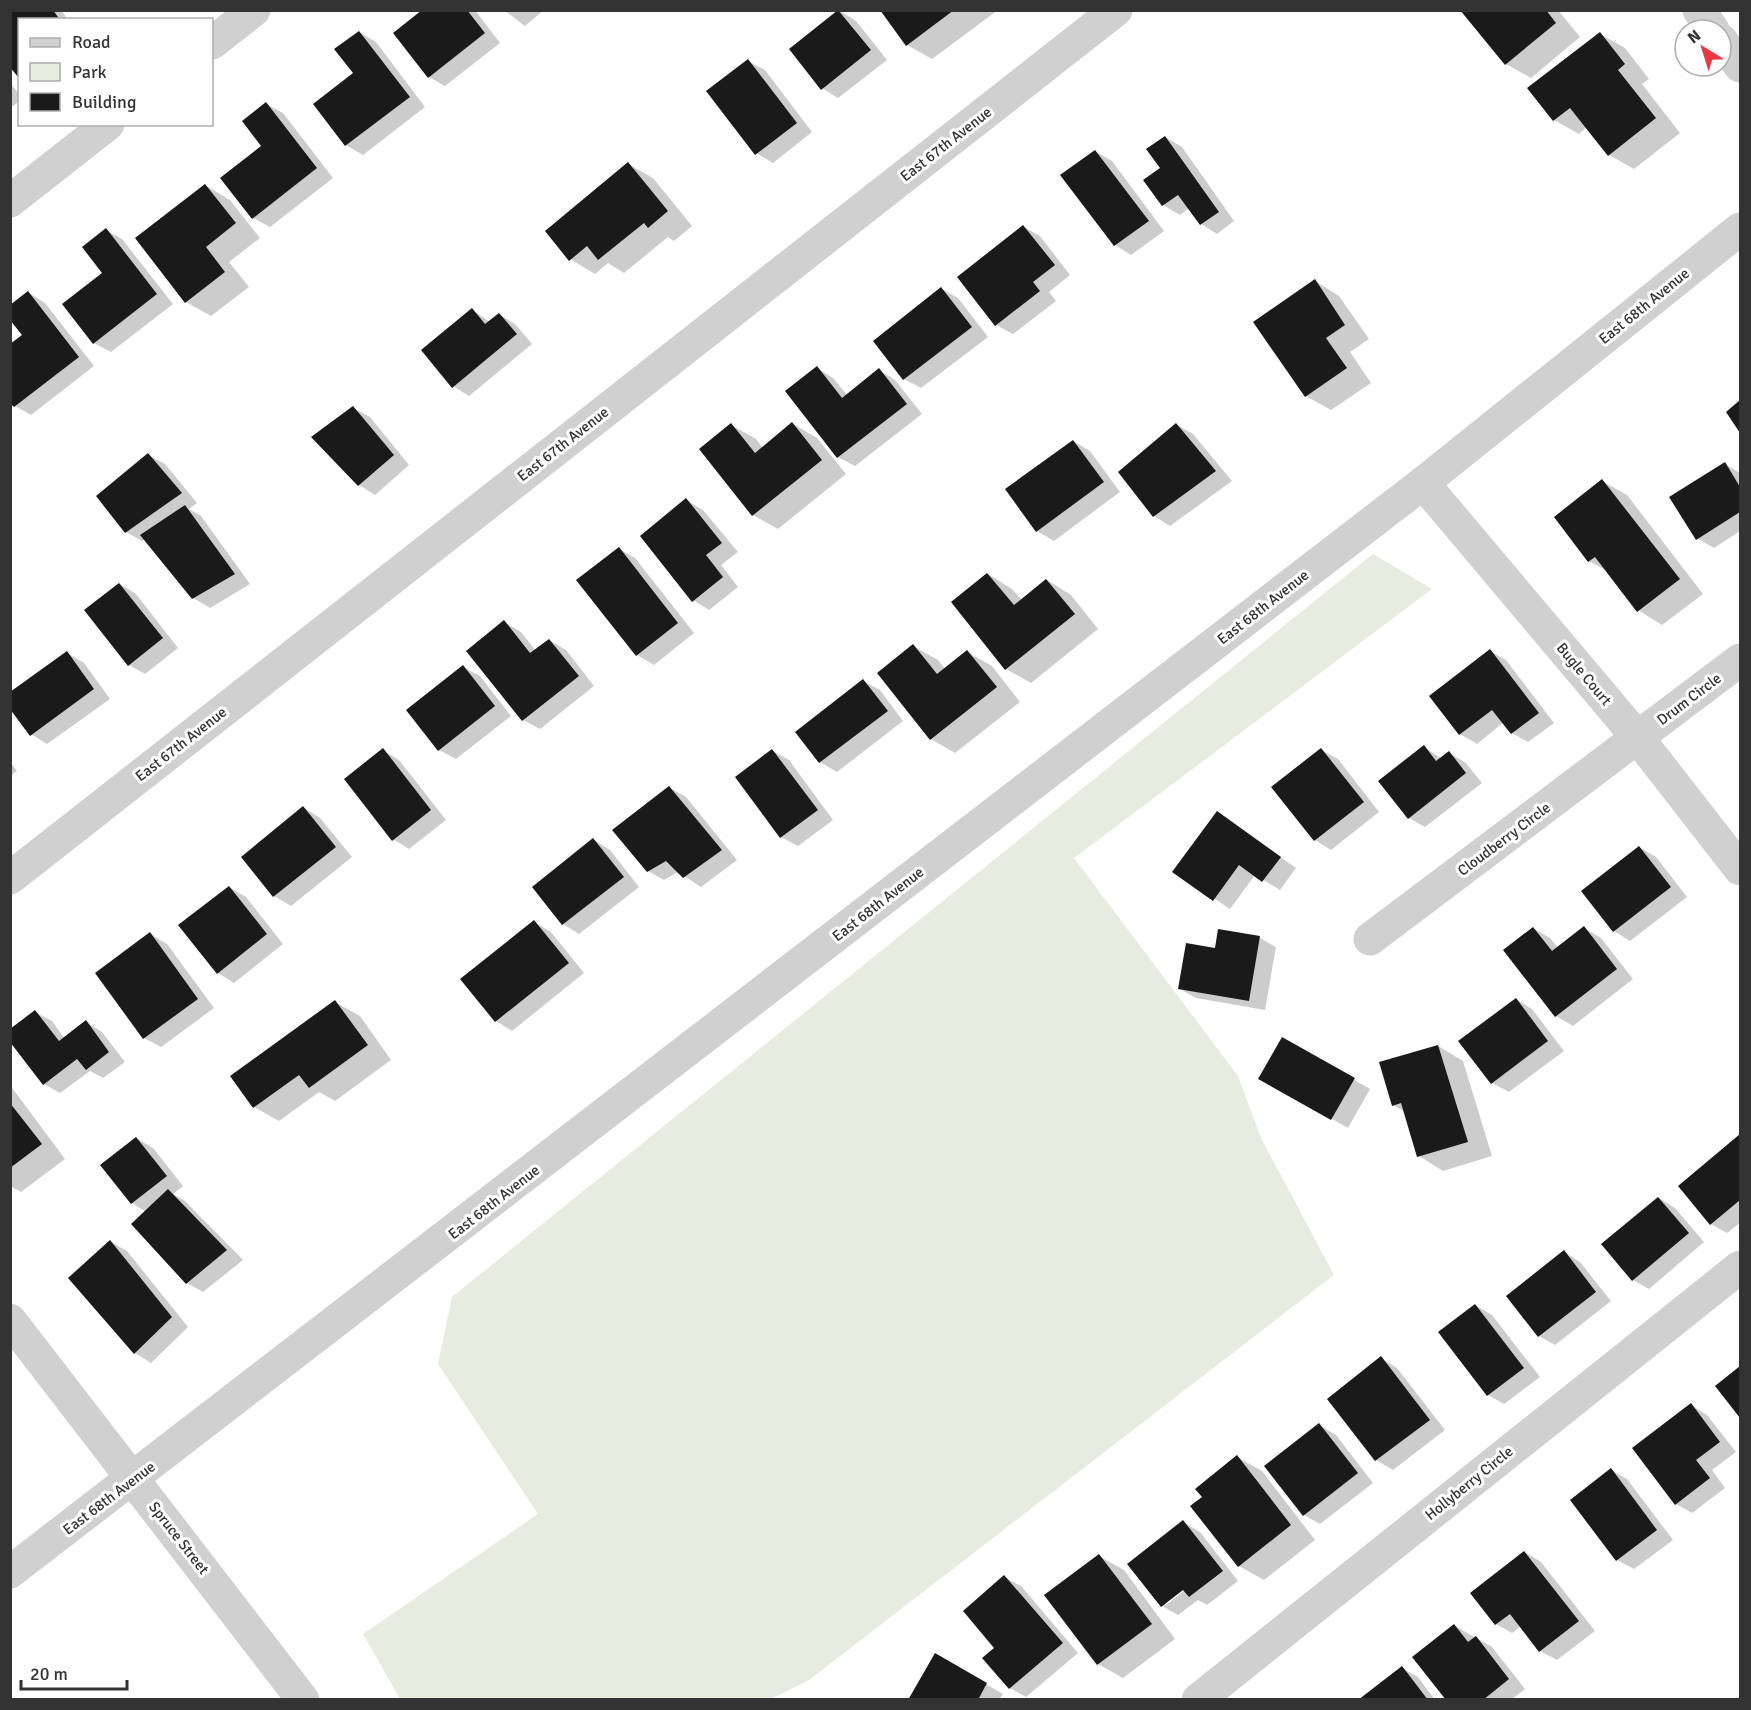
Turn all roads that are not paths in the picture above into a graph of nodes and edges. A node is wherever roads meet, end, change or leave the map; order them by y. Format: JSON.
{"nodes":[{"id":1,"x":254,"y":10,"type":"edge"},
{"id":2,"x":1116,"y":10,"type":"edge"},
{"id":3,"x":213,"y":43,"type":"edge"},
{"id":4,"x":105,"y":126,"type":"edge"},
{"id":5,"x":10,"y":201,"type":"edge"},
{"id":6,"x":1740,"y":229,"type":"edge"},
{"id":7,"x":1423,"y":483,"type":"junction"},
{"id":8,"x":1740,"y":660,"type":"edge"},
{"id":9,"x":1638,"y":738,"type":"junction"},
{"id":10,"x":1740,"y":869,"type":"edge"},
{"id":11,"x":10,"y":878,"type":"edge"},
{"id":12,"x":1370,"y":939,"type":"dead end"},
{"id":13,"x":1740,"y":1267,"type":"edge"},
{"id":14,"x":10,"y":1320,"type":"edge"},
{"id":15,"x":134,"y":1480,"type":"junction"},
{"id":16,"x":10,"y":1572,"type":"edge"},
{"id":17,"x":303,"y":1700,"type":"edge"},
{"id":18,"x":1198,"y":1700,"type":"edge"}],
"edges":[{"from":1,"to":3,"type":"street"},
{"from":2,"to":11,"type":"street","name":"East 67th Avenue"},
{"from":4,"to":5,"type":"street"},
{"from":6,"to":7,"type":"street","name":"East 68th Avenue"},
{"from":7,"to":9,"type":"street","name":"Bugle Court"},
{"from":7,"to":15,"type":"street","name":"East 68th Avenue"},
{"from":8,"to":9,"type":"street","name":"Drum Circle"},
{"from":9,"to":10,"type":"street","name":"Bugle Court"},
{"from":9,"to":12,"type":"street","name":"Cloudberry Circle"},
{"from":13,"to":18,"type":"street","name":"Hollyberry Circle"},
{"from":14,"to":15,"type":"street","name":"Spruce Street"},
{"from":15,"to":16,"type":"street","name":"East 68th Avenue"},
{"from":15,"to":17,"type":"street","name":"Spruce Street"}]}
